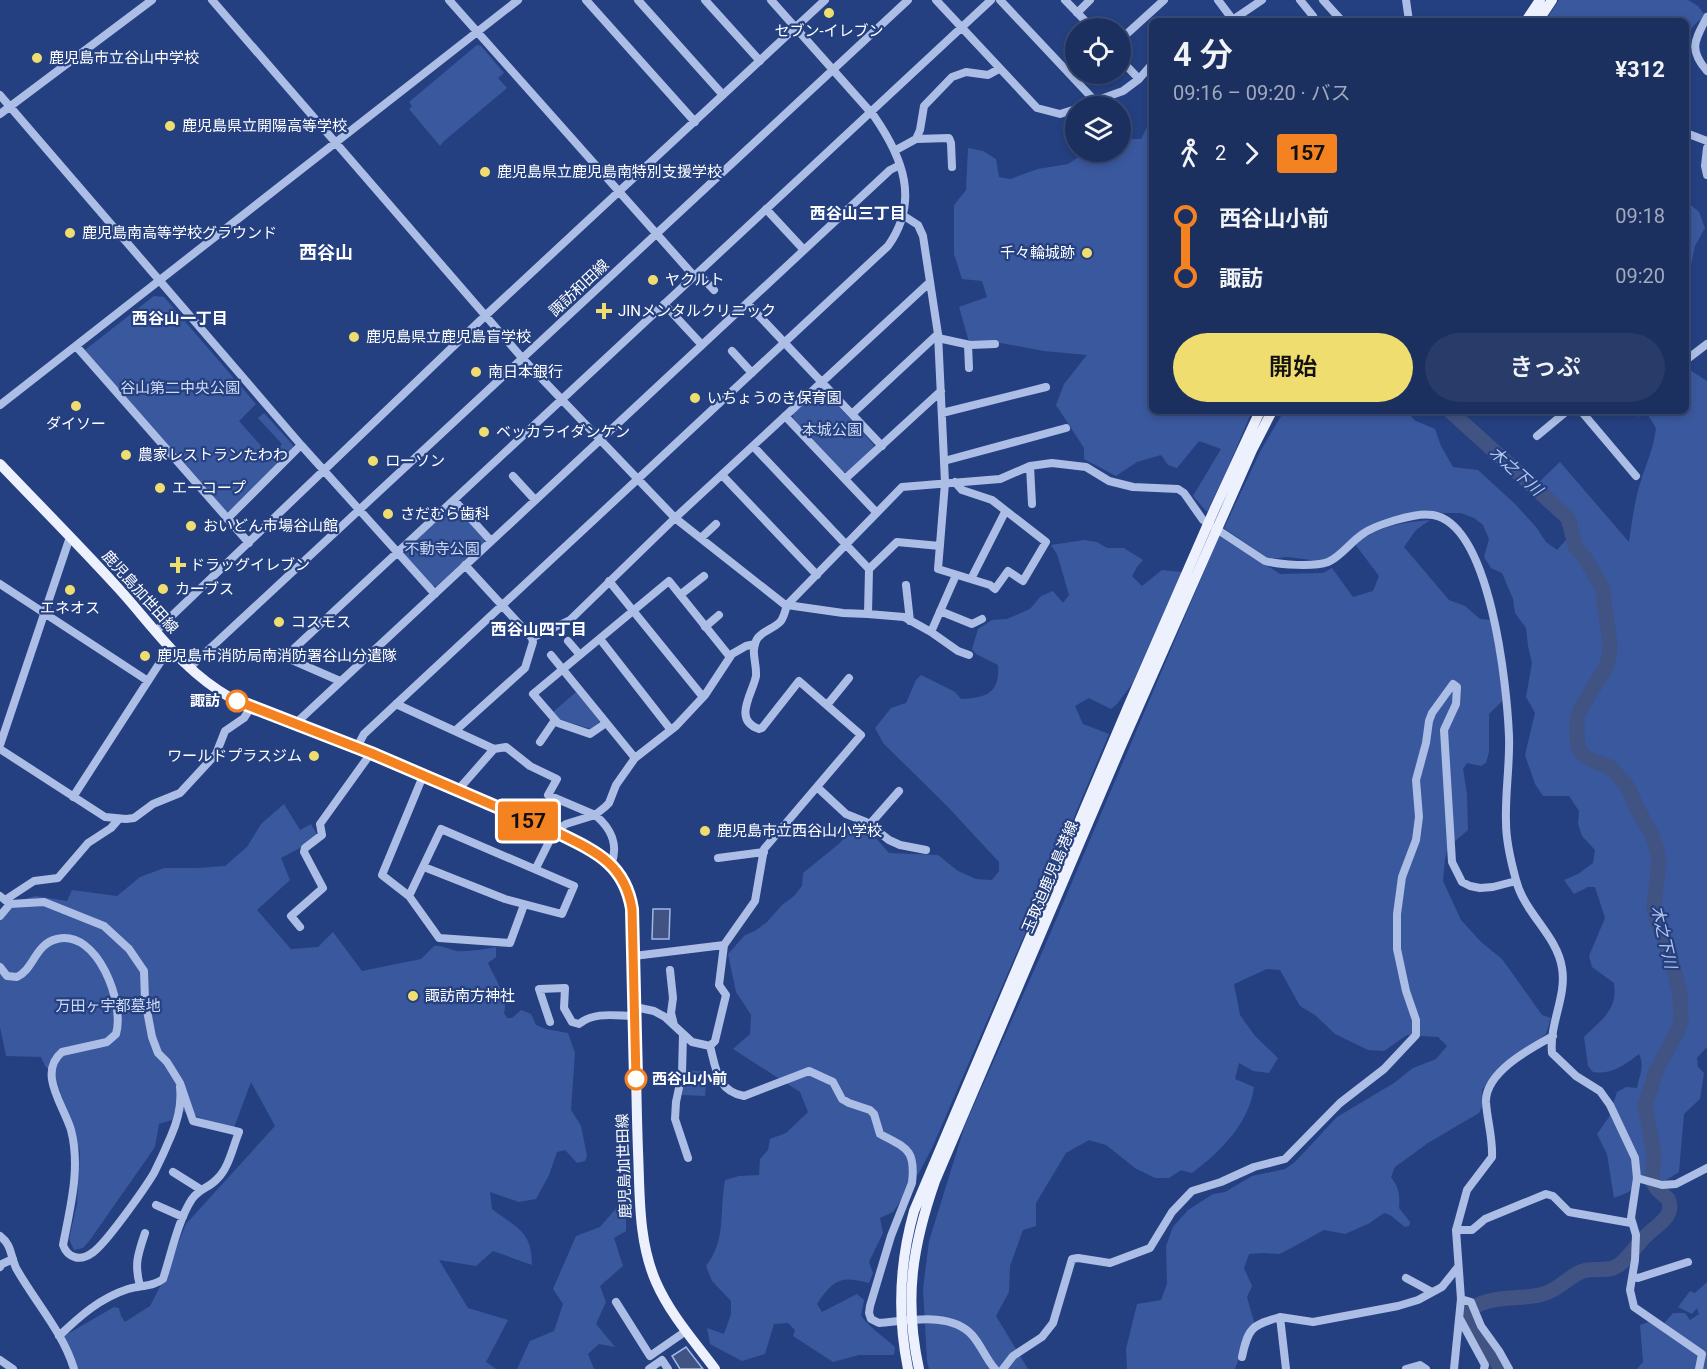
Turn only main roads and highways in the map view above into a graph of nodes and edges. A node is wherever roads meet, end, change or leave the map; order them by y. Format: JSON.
{"nodes":[{"id":1,"x":1540,"y":0,"type":"edge"},
{"id":2,"x":1552,"y":0,"type":"edge"},
{"id":3,"x":1528,"y":18,"type":"edge"},
{"id":4,"x":1540,"y":18,"type":"edge"},
{"id":5,"x":1259,"y":414,"type":"edge"},
{"id":6,"x":1270,"y":414,"type":"edge"},
{"id":7,"x":0,"y":464,"type":"edge"},
{"id":8,"x":1220,"y":510,"type":"junction"},
{"id":9,"x":1033,"y":943,"type":"junction"},
{"id":10,"x":715,"y":1369,"type":"edge"},
{"id":11,"x":909,"y":1369,"type":"edge"},
{"id":12,"x":919,"y":1369,"type":"edge"}],
"edges":[{"from":1,"to":3,"type":"main road"},
{"from":2,"to":4,"type":"main road"},
{"from":5,"to":8,"type":"main road","name":"玉取迫鹿児島港線"},
{"from":6,"to":8,"type":"main road","name":"玉取迫鹿児島港線"},
{"from":7,"to":10,"type":"main road","name":"鹿児島加世田線"},
{"from":8,"to":9,"type":"main road","name":"玉取迫鹿児島港線"},
{"from":9,"to":11,"type":"main road","name":"玉取迫鹿児島港線"},
{"from":9,"to":12,"type":"main road","name":"玉取迫鹿児島港線"}]}
